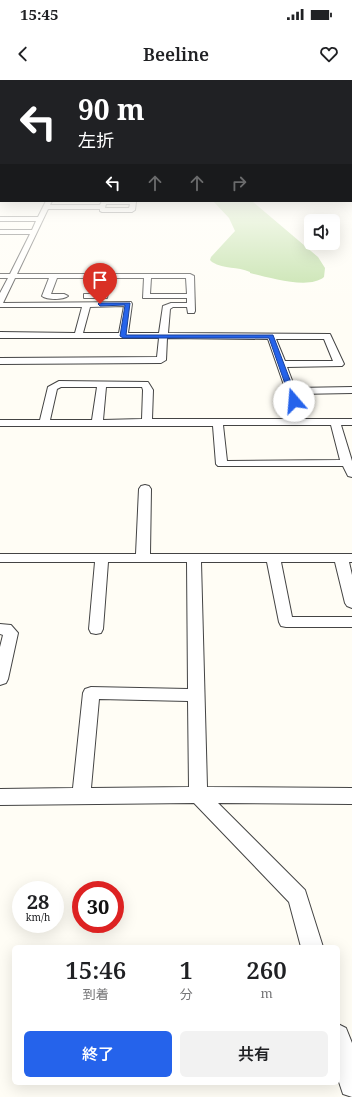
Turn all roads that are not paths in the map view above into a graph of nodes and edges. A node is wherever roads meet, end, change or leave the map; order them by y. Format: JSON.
{"nodes":[{"id":1,"x":33,"y":233,"type":"edge"},
{"id":2,"x":0,"y":276,"type":"edge"},
{"id":3,"x":12,"y":276,"type":"junction"},
{"id":4,"x":54,"y":276,"type":"junction"},
{"id":5,"x":108,"y":276,"type":"junction"},
{"id":6,"x":148,"y":276,"type":"junction"},
{"id":7,"x":1,"y":296,"type":"edge"},
{"id":8,"x":191,"y":296,"type":"junction"},
{"id":9,"x":86,"y":304,"type":"junction"},
{"id":10,"x":0,"y":305,"type":"edge"},
{"id":11,"x":0,"y":335,"type":"edge"},
{"id":12,"x":78,"y":336,"type":"junction"},
{"id":13,"x":123,"y":336,"type":"junction"},
{"id":14,"x":164,"y":336,"type":"junction"},
{"id":15,"x":271,"y":336,"type":"junction"},
{"id":16,"x":0,"y":361,"type":"edge"},
{"id":17,"x":281,"y":364,"type":"junction"},
{"id":18,"x":102,"y":384,"type":"junction"},
{"id":19,"x":352,"y":390,"type":"edge"},
{"id":20,"x":291,"y":391,"type":"junction"},
{"id":21,"x":300,"y":422,"type":"junction"},
{"id":22,"x":335,"y":422,"type":"junction"},
{"id":23,"x":352,"y":422,"type":"edge"},
{"id":24,"x":0,"y":423,"type":"edge"},
{"id":25,"x":44,"y":423,"type":"junction"},
{"id":26,"x":97,"y":423,"type":"junction"},
{"id":27,"x":147,"y":423,"type":"junction"},
{"id":28,"x":218,"y":423,"type":"junction"},
{"id":29,"x":347,"y":463,"type":"junction"},
{"id":30,"x":352,"y":474,"type":"edge"},
{"id":31,"x":145,"y":489,"type":"dead end"},
{"id":32,"x":102,"y":557,"type":"junction"},
{"id":33,"x":143,"y":557,"type":"junction"},
{"id":34,"x":194,"y":557,"type":"junction"},
{"id":35,"x":273,"y":557,"type":"junction"},
{"id":36,"x":0,"y":558,"type":"edge"},
{"id":37,"x":346,"y":558,"type":"edge"},
{"id":38,"x":352,"y":603,"type":"edge"},
{"id":39,"x":352,"y":622,"type":"edge"},
{"id":40,"x":0,"y":629,"type":"edge"},
{"id":41,"x":96,"y":629,"type":"dead end"},
{"id":42,"x":0,"y":679,"type":"edge"},
{"id":43,"x":196,"y":695,"type":"junction"},
{"id":44,"x":198,"y":795,"type":"junction"},
{"id":45,"x":81,"y":796,"type":"junction"},
{"id":46,"x":352,"y":796,"type":"edge"},
{"id":47,"x":0,"y":797,"type":"edge"},
{"id":48,"x":311,"y":945,"type":"edge"},
{"id":49,"x":340,"y":1043,"type":"edge"},
{"id":50,"x":352,"y":1085,"type":"edge"}],
"edges":[{"from":1,"to":3,"type":"street"},
{"from":2,"to":3,"type":"street"},
{"from":3,"to":4,"type":"street"},
{"from":3,"to":7,"type":"street"},
{"from":4,"to":5,"type":"street"},
{"from":4,"to":5,"type":"street"},
{"from":5,"to":6,"type":"street"},
{"from":6,"to":8,"type":"street"},
{"from":6,"to":8,"type":"street"},
{"from":8,"to":14,"type":"street"},
{"from":9,"to":10,"type":"street"},
{"from":9,"to":12,"type":"street"},
{"from":9,"to":13,"type":"street"},
{"from":11,"to":12,"type":"street"},
{"from":12,"to":13,"type":"street"},
{"from":13,"to":14,"type":"street"},
{"from":14,"to":15,"type":"street"},
{"from":14,"to":16,"type":"street"},
{"from":15,"to":17,"type":"street"},
{"from":15,"to":17,"type":"street"},
{"from":17,"to":20,"type":"street"},
{"from":18,"to":25,"type":"street"},
{"from":18,"to":26,"type":"street"},
{"from":18,"to":27,"type":"street"},
{"from":19,"to":20,"type":"street"},
{"from":20,"to":21,"type":"street"},
{"from":21,"to":22,"type":"street"},
{"from":21,"to":28,"type":"street"},
{"from":22,"to":23,"type":"street"},
{"from":22,"to":29,"type":"street"},
{"from":24,"to":25,"type":"street"},
{"from":25,"to":26,"type":"street"},
{"from":26,"to":27,"type":"street"},
{"from":27,"to":28,"type":"street"},
{"from":28,"to":29,"type":"street"},
{"from":29,"to":30,"type":"street"},
{"from":31,"to":33,"type":"street"},
{"from":32,"to":33,"type":"street"},
{"from":32,"to":36,"type":"street"},
{"from":32,"to":41,"type":"street"},
{"from":33,"to":34,"type":"street"},
{"from":34,"to":35,"type":"street"},
{"from":34,"to":43,"type":"street"},
{"from":35,"to":37,"type":"street"},
{"from":35,"to":39,"type":"street"},
{"from":37,"to":38,"type":"street"},
{"from":40,"to":42,"type":"street"},
{"from":43,"to":44,"type":"street"},
{"from":43,"to":45,"type":"street"},
{"from":44,"to":45,"type":"street"},
{"from":44,"to":46,"type":"street"},
{"from":44,"to":48,"type":"street"},
{"from":45,"to":47,"type":"street"},
{"from":49,"to":50,"type":"street"}]}
